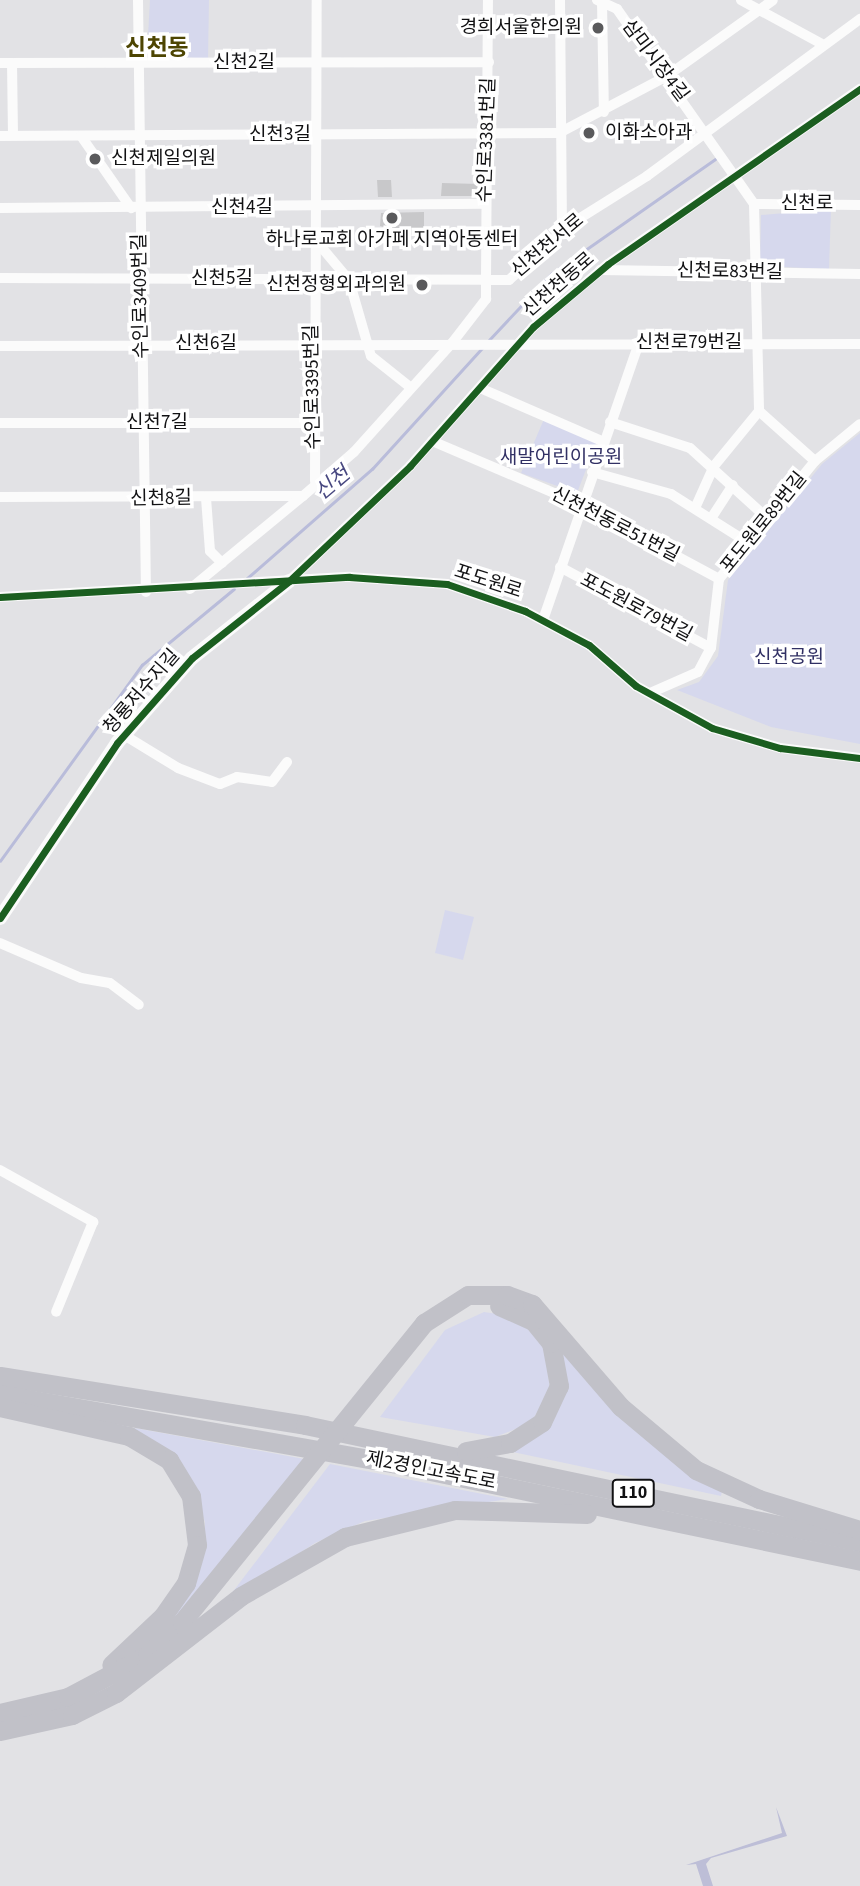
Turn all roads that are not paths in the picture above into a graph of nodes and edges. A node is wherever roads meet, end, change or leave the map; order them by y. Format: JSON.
{"nodes":[{"id":1,"x":138,"y":0,"type":"edge"},
{"id":2,"x":317,"y":0,"type":"edge"},
{"id":3,"x":488,"y":0,"type":"edge"},
{"id":4,"x":560,"y":0,"type":"edge"},
{"id":5,"x":741,"y":0,"type":"edge"},
{"id":6,"x":773,"y":0,"type":"edge"},
{"id":7,"x":599,"y":1,"type":"edge"},
{"id":8,"x":619,"y":5,"type":"edge"},
{"id":9,"x":760,"y":10,"type":"junction"},
{"id":10,"x":860,"y":19,"type":"edge"},
{"id":11,"x":824,"y":45,"type":"junction"},
{"id":12,"x":489,"y":62,"type":"junction"},
{"id":13,"x":0,"y":63,"type":"edge"},
{"id":14,"x":12,"y":63,"type":"junction"},
{"id":15,"x":316,"y":63,"type":"junction"},
{"id":16,"x":139,"y":64,"type":"junction"},
{"id":17,"x":667,"y":76,"type":"junction"},
{"id":18,"x":860,"y":89,"type":"edge"},
{"id":19,"x":604,"y":112,"type":"junction"},
{"id":20,"x":487,"y":133,"type":"junction"},
{"id":21,"x":559,"y":133,"type":"junction"},
{"id":22,"x":709,"y":133,"type":"junction"},
{"id":23,"x":13,"y":135,"type":"junction"},
{"id":24,"x":314,"y":135,"type":"junction"},
{"id":25,"x":0,"y":136,"type":"edge"},
{"id":26,"x":81,"y":136,"type":"junction"},
{"id":27,"x":139,"y":136,"type":"junction"},
{"id":28,"x":736,"y":172,"type":"junction"},
{"id":29,"x":485,"y":204,"type":"junction"},
{"id":30,"x":754,"y":204,"type":"junction"},
{"id":31,"x":860,"y":205,"type":"edge"},
{"id":32,"x":0,"y":208,"type":"edge"},
{"id":33,"x":136,"y":208,"type":"junction"},
{"id":34,"x":312,"y":208,"type":"junction"},
{"id":35,"x":562,"y":231,"type":"junction"},
{"id":36,"x":312,"y":236,"type":"junction"},
{"id":37,"x":600,"y":270,"type":"junction"},
{"id":38,"x":756,"y":272,"type":"junction"},
{"id":39,"x":860,"y":274,"type":"edge"},
{"id":40,"x":0,"y":278,"type":"edge"},
{"id":41,"x":141,"y":279,"type":"junction"},
{"id":42,"x":312,"y":280,"type":"junction"},
{"id":43,"x":349,"y":280,"type":"junction"},
{"id":44,"x":486,"y":280,"type":"junction"},
{"id":45,"x":452,"y":343,"type":"junction"},
{"id":46,"x":466,"y":343,"type":"joint"},
{"id":47,"x":519,"y":343,"type":"junction"},
{"id":48,"x":639,"y":343,"type":"junction"},
{"id":49,"x":758,"y":343,"type":"junction"},
{"id":50,"x":142,"y":344,"type":"junction"},
{"id":51,"x":312,"y":344,"type":"junction"},
{"id":52,"x":370,"y":344,"type":"junction"},
{"id":53,"x":860,"y":344,"type":"edge"},
{"id":54,"x":0,"y":346,"type":"edge"},
{"id":55,"x":410,"y":387,"type":"junction"},
{"id":56,"x":481,"y":388,"type":"junction"},
{"id":57,"x":759,"y":411,"type":"junction"},
{"id":58,"x":610,"y":422,"type":"junction"},
{"id":59,"x":0,"y":423,"type":"edge"},
{"id":60,"x":143,"y":423,"type":"junction"},
{"id":61,"x":314,"y":423,"type":"junction"},
{"id":62,"x":860,"y":424,"type":"edge"},
{"id":63,"x":432,"y":441,"type":"junction"},
{"id":64,"x":602,"y":441,"type":"junction"},
{"id":65,"x":815,"y":461,"type":"junction"},
{"id":66,"x":714,"y":466,"type":"junction"},
{"id":67,"x":592,"y":472,"type":"junction"},
{"id":68,"x":315,"y":481,"type":"junction"},
{"id":69,"x":733,"y":485,"type":"junction"},
{"id":70,"x":303,"y":496,"type":"junction"},
{"id":71,"x":0,"y":497,"type":"edge"},
{"id":72,"x":206,"y":498,"type":"junction"},
{"id":73,"x":144,"y":500,"type":"junction"},
{"id":74,"x":580,"y":504,"type":"junction"},
{"id":75,"x":696,"y":506,"type":"junction"},
{"id":76,"x":712,"y":516,"type":"junction"},
{"id":77,"x":767,"y":519,"type":"junction"},
{"id":78,"x":747,"y":542,"type":"junction"},
{"id":79,"x":222,"y":564,"type":"junction"},
{"id":80,"x":560,"y":568,"type":"junction"},
{"id":81,"x":719,"y":579,"type":"junction"},
{"id":82,"x":284,"y":581,"type":"junction"},
{"id":83,"x":195,"y":589,"type":"junction"},
{"id":84,"x":146,"y":592,"type":"junction"},
{"id":85,"x":0,"y":597,"type":"edge"},
{"id":86,"x":543,"y":620,"type":"junction"},
{"id":87,"x":711,"y":648,"type":"junction"},
{"id":88,"x":650,"y":694,"type":"junction"},
{"id":89,"x":124,"y":735,"type":"junction"},
{"id":90,"x":860,"y":758,"type":"edge"},
{"id":91,"x":287,"y":762,"type":"dead end"},
{"id":92,"x":0,"y":919,"type":"edge"},
{"id":93,"x":0,"y":943,"type":"edge"},
{"id":94,"x":139,"y":1005,"type":"dead end"},
{"id":95,"x":0,"y":1170,"type":"edge"},
{"id":96,"x":56,"y":1312,"type":"dead end"},
{"id":97,"x":0,"y":1376,"type":"edge"},
{"id":98,"x":0,"y":1394,"type":"edge"},
{"id":99,"x":0,"y":1407,"type":"edge"},
{"id":100,"x":433,"y":1451,"type":"junction"},
{"id":101,"x":672,"y":1521,"type":"junction"},
{"id":102,"x":860,"y":1530,"type":"edge"},
{"id":103,"x":860,"y":1542,"type":"edge"},
{"id":104,"x":860,"y":1561,"type":"edge"},
{"id":105,"x":167,"y":1653,"type":"junction"},
{"id":106,"x":68,"y":1697,"type":"junction"},
{"id":107,"x":0,"y":1713,"type":"edge"},
{"id":108,"x":0,"y":1731,"type":"edge"}],
"edges":[{"from":1,"to":16,"type":"street","name":"수인로3409번길"},
{"from":2,"to":15,"type":"street","name":"수인로3395번길"},
{"from":3,"to":12,"type":"street","name":"수인로3381번길"},
{"from":4,"to":21,"type":"street"},
{"from":5,"to":9,"type":"street"},
{"from":6,"to":9,"type":"street","name":"신천3길"},
{"from":7,"to":8,"type":"street","name":"삼미시장4길"},
{"from":7,"to":19,"type":"street"},
{"from":8,"to":17,"type":"street","name":"삼미시장4길"},
{"from":9,"to":11,"type":"street"},
{"from":9,"to":17,"type":"street","name":"신천3길"},
{"from":10,"to":11,"type":"street","name":"신천천서로"},
{"from":11,"to":22,"type":"street","name":"신천천서로"},
{"from":12,"to":15,"type":"street","name":"신천2길"},
{"from":12,"to":20,"type":"street","name":"수인로3381번길"},
{"from":13,"to":14,"type":"street","name":"신천2길"},
{"from":14,"to":16,"type":"street","name":"신천2길"},
{"from":14,"to":23,"type":"street"},
{"from":15,"to":16,"type":"street","name":"신천2길"},
{"from":15,"to":24,"type":"street","name":"수인로3395번길"},
{"from":16,"to":27,"type":"street","name":"수인로3409번길"},
{"from":17,"to":19,"type":"street","name":"신천3길"},
{"from":17,"to":22,"type":"street","name":"삼미시장4길"},
{"from":18,"to":28,"type":"street","name":"신천천동로"},
{"from":19,"to":21,"type":"street","name":"신천3길"},
{"from":20,"to":21,"type":"street","name":"신천3길"},
{"from":20,"to":24,"type":"street","name":"신천3길"},
{"from":20,"to":29,"type":"street","name":"수인로3381번길"},
{"from":21,"to":35,"type":"street"},
{"from":22,"to":28,"type":"street","name":"삼미시장4길"},
{"from":22,"to":35,"type":"street","name":"신천천서로"},
{"from":23,"to":25,"type":"street","name":"신천3길"},
{"from":23,"to":26,"type":"street","name":"신천3길"},
{"from":24,"to":27,"type":"street","name":"신천3길"},
{"from":24,"to":34,"type":"street","name":"수인로3395번길"},
{"from":26,"to":27,"type":"street","name":"신천3길"},
{"from":26,"to":33,"type":"street"},
{"from":27,"to":33,"type":"street","name":"수인로3409번길"},
{"from":28,"to":30,"type":"street","name":"삼미시장4길"},
{"from":28,"to":37,"type":"street","name":"신천천동로"},
{"from":29,"to":34,"type":"street","name":"신천4길"},
{"from":29,"to":44,"type":"street","name":"수인로3381번길"},
{"from":30,"to":31,"type":"street","name":"신천로"},
{"from":30,"to":38,"type":"street"},
{"from":32,"to":33,"type":"street","name":"신천4길"},
{"from":33,"to":34,"type":"street","name":"신천4길"},
{"from":33,"to":41,"type":"street","name":"수인로3409번길"},
{"from":34,"to":36,"type":"street","name":"수인로3395번길"},
{"from":35,"to":44,"type":"street","name":"신천천서로"},
{"from":36,"to":42,"type":"street","name":"수인로3395번길"},
{"from":36,"to":43,"type":"street"},
{"from":37,"to":38,"type":"street","name":"신천로83번길"},
{"from":37,"to":47,"type":"street","name":"신천천동로"},
{"from":38,"to":39,"type":"street","name":"신천로83번길"},
{"from":38,"to":49,"type":"street"},
{"from":40,"to":41,"type":"street","name":"신천5길"},
{"from":41,"to":42,"type":"street","name":"신천5길"},
{"from":41,"to":50,"type":"street","name":"수인로3409번길"},
{"from":42,"to":43,"type":"street","name":"신천5길"},
{"from":42,"to":51,"type":"street","name":"수인로3395번길"},
{"from":43,"to":44,"type":"street","name":"신천5길"},
{"from":43,"to":52,"type":"street"},
{"from":44,"to":45,"type":"street","name":"신천천서로"},
{"from":45,"to":46,"type":"street","name":"신천6길"},
{"from":45,"to":52,"type":"street","name":"신천6길"},
{"from":45,"to":55,"type":"street","name":"신천천서로"},
{"from":46,"to":47,"type":"street","name":"신천로79번길"},
{"from":47,"to":48,"type":"street","name":"신천로79번길"},
{"from":47,"to":56,"type":"street","name":"신천천동로"},
{"from":48,"to":49,"type":"street","name":"신천로79번길"},
{"from":48,"to":58,"type":"street","name":"포도원로79번길"},
{"from":49,"to":53,"type":"street","name":"신천로79번길"},
{"from":49,"to":57,"type":"street"},
{"from":50,"to":51,"type":"street","name":"신천6길"},
{"from":50,"to":54,"type":"street","name":"신천6길"},
{"from":50,"to":60,"type":"street","name":"수인로3409번길"},
{"from":51,"to":52,"type":"street","name":"신천6길"},
{"from":51,"to":61,"type":"street","name":"수인로3395번길"},
{"from":52,"to":55,"type":"street"},
{"from":55,"to":68,"type":"street","name":"신천천서로"},
{"from":56,"to":63,"type":"street","name":"신천천동로"},
{"from":56,"to":64,"type":"street"},
{"from":57,"to":65,"type":"street"},
{"from":57,"to":66,"type":"street"},
{"from":58,"to":64,"type":"street","name":"포도원로79번길"},
{"from":58,"to":66,"type":"street"},
{"from":59,"to":60,"type":"street","name":"신천7길"},
{"from":60,"to":61,"type":"street","name":"신천7길"},
{"from":60,"to":73,"type":"street","name":"수인로3409번길"},
{"from":61,"to":68,"type":"street","name":"수인로3395번길"},
{"from":62,"to":65,"type":"street","name":"포도원로89번길"},
{"from":63,"to":74,"type":"street","name":"신천천동로51번길"},
{"from":63,"to":82,"type":"street","name":"신천천동로"},
{"from":64,"to":67,"type":"street","name":"포도원로79번길"},
{"from":65,"to":77,"type":"street","name":"포도원로89번길"},
{"from":66,"to":69,"type":"street"},
{"from":66,"to":75,"type":"street"},
{"from":67,"to":74,"type":"street","name":"포도원로79번길"},
{"from":67,"to":75,"type":"street"},
{"from":68,"to":70,"type":"street"},
{"from":69,"to":76,"type":"street"},
{"from":69,"to":77,"type":"street"},
{"from":70,"to":72,"type":"street","name":"신천8길"},
{"from":70,"to":79,"type":"street"},
{"from":71,"to":73,"type":"street","name":"신천8길"},
{"from":72,"to":73,"type":"street","name":"신천8길"},
{"from":72,"to":79,"type":"street"},
{"from":73,"to":84,"type":"street","name":"수인로3409번길"},
{"from":74,"to":80,"type":"street","name":"포도원로79번길"},
{"from":74,"to":81,"type":"street","name":"신천천동로51번길"},
{"from":75,"to":76,"type":"street"},
{"from":76,"to":78,"type":"street"},
{"from":77,"to":78,"type":"street","name":"포도원로89번길"},
{"from":78,"to":81,"type":"street","name":"포도원로89번길"},
{"from":79,"to":83,"type":"street"},
{"from":80,"to":86,"type":"street","name":"포도원로79번길"},
{"from":80,"to":87,"type":"street","name":"포도원로79번길"},
{"from":81,"to":87,"type":"street","name":"포도원로89번길"},
{"from":82,"to":83,"type":"street","name":"포도원로"},
{"from":82,"to":86,"type":"street","name":"포도원로"},
{"from":82,"to":89,"type":"street","name":"청룡저수지길"},
{"from":83,"to":84,"type":"street"},
{"from":84,"to":85,"type":"street"},
{"from":86,"to":88,"type":"street","name":"포도원로"},
{"from":87,"to":88,"type":"street","name":"포도원로89번길"},
{"from":88,"to":90,"type":"street","name":"포도원로"},
{"from":89,"to":91,"type":"street"},
{"from":89,"to":92,"type":"street","name":"청룡저수지길"},
{"from":93,"to":94,"type":"street"},
{"from":95,"to":96,"type":"street"},
{"from":97,"to":100,"type":"highway","name":"제2경인고속도로","number":"110"},
{"from":98,"to":101,"type":"highway","name":"제2경인고속도로","number":"110"},
{"from":99,"to":106,"type":"highway"},
{"from":100,"to":103,"type":"highway","name":"제2경인고속도로","number":"110"},
{"from":100,"to":105,"type":"highway"},
{"from":101,"to":104,"type":"highway","name":"제2경인고속도로","number":"110"},
{"from":101,"to":105,"type":"highway"},
{"from":102,"to":106,"type":"highway"},
{"from":105,"to":108,"type":"highway"},
{"from":106,"to":107,"type":"highway"}]}
